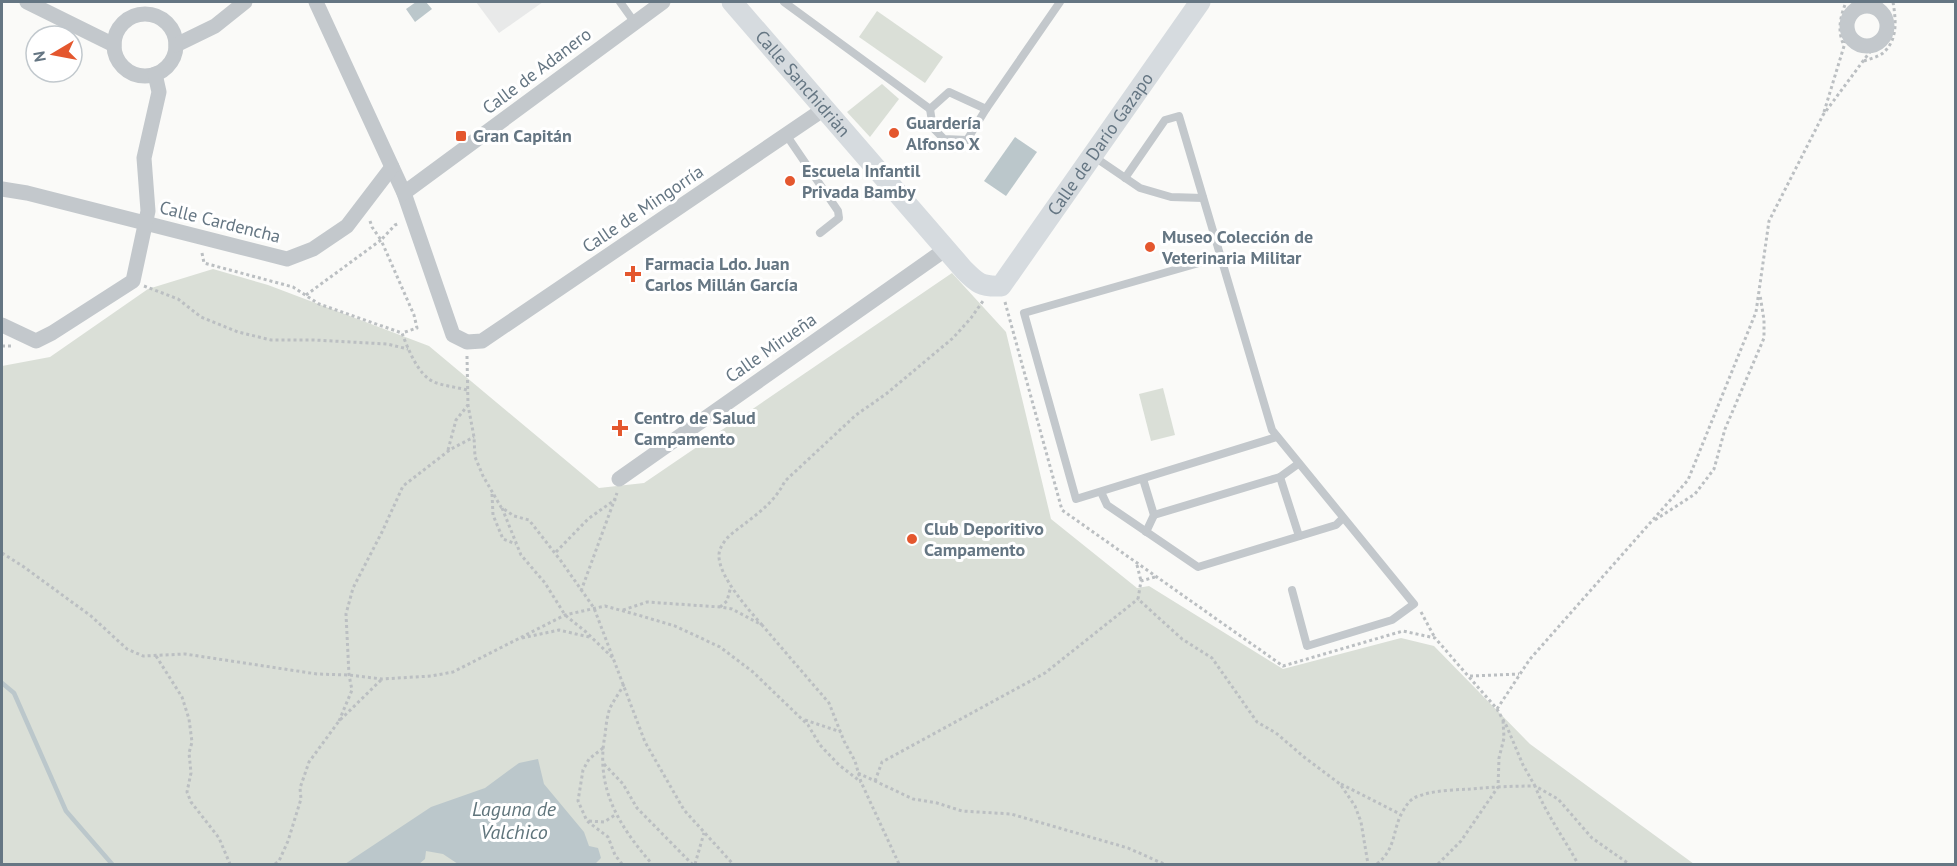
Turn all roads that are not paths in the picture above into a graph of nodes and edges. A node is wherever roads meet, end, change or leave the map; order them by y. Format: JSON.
{"nodes":[{"id":1,"x":27,"y":2,"type":"edge"},
{"id":2,"x":245,"y":2,"type":"edge"},
{"id":3,"x":316,"y":2,"type":"edge"},
{"id":4,"x":620,"y":2,"type":"edge"},
{"id":5,"x":663,"y":2,"type":"edge"},
{"id":6,"x":732,"y":2,"type":"edge"},
{"id":7,"x":784,"y":2,"type":"edge"},
{"id":8,"x":1060,"y":2,"type":"edge"},
{"id":9,"x":1200,"y":2,"type":"edge"},
{"id":10,"x":1867,"y":4,"type":"edge"},
{"id":11,"x":146,"y":8,"type":"edge"},
{"id":12,"x":635,"y":22,"type":"junction"},
{"id":13,"x":114,"y":45,"type":"junction"},
{"id":14,"x":176,"y":45,"type":"junction"},
{"id":15,"x":155,"y":74,"type":"junction"},
{"id":16,"x":824,"y":109,"type":"junction"},
{"id":17,"x":930,"y":109,"type":"junction"},
{"id":18,"x":986,"y":109,"type":"junction"},
{"id":19,"x":787,"y":136,"type":"junction"},
{"id":20,"x":1092,"y":155,"type":"junction"},
{"id":21,"x":392,"y":167,"type":"junction"},
{"id":22,"x":1125,"y":178,"type":"junction"},
{"id":23,"x":2,"y":189,"type":"edge"},
{"id":24,"x":404,"y":193,"type":"junction"},
{"id":25,"x":1203,"y":198,"type":"junction"},
{"id":26,"x":145,"y":222,"type":"junction"},
{"id":27,"x":820,"y":233,"type":"dead end"},
{"id":28,"x":946,"y":249,"type":"junction"},
{"id":29,"x":1220,"y":257,"type":"junction"},
{"id":30,"x":996,"y":286,"type":"joint"},
{"id":31,"x":2,"y":326,"type":"edge"},
{"id":32,"x":1277,"y":437,"type":"junction"},
{"id":33,"x":1298,"y":464,"type":"junction"},
{"id":34,"x":1280,"y":477,"type":"junction"},
{"id":35,"x":619,"y":479,"type":"dead end"},
{"id":36,"x":1143,"y":479,"type":"junction"},
{"id":37,"x":1101,"y":492,"type":"junction"},
{"id":38,"x":1154,"y":515,"type":"junction"},
{"id":39,"x":1343,"y":518,"type":"junction"},
{"id":40,"x":1146,"y":532,"type":"junction"},
{"id":41,"x":1299,"y":536,"type":"junction"},
{"id":42,"x":1292,"y":590,"type":"dead end"}],
"edges":[{"from":1,"to":13,"type":"street"},
{"from":2,"to":14,"type":"street"},
{"from":3,"to":21,"type":"street"},
{"from":4,"to":12,"type":"lane"},
{"from":5,"to":12,"type":"street","name":"Calle de Adanero"},
{"from":6,"to":16,"type":"street","name":"Calle Sanchidrián"},
{"from":7,"to":17,"type":"lane"},
{"from":8,"to":18,"type":"lane"},
{"from":9,"to":20,"type":"street","name":"Calle de Darío Gazapo"},
{"from":10,"to":10,"type":"street"},
{"from":11,"to":13,"type":"street"},
{"from":11,"to":14,"type":"street"},
{"from":12,"to":24,"type":"street","name":"Calle de Adanero"},
{"from":13,"to":15,"type":"street"},
{"from":14,"to":15,"type":"street"},
{"from":15,"to":26,"type":"street"},
{"from":16,"to":19,"type":"street","name":"Calle de Mingorría"},
{"from":16,"to":28,"type":"street","name":"Calle Sanchidrián"},
{"from":17,"to":18,"type":"lane"},
{"from":17,"to":18,"type":"lane"},
{"from":19,"to":24,"type":"street","name":"Calle de Mingorría"},
{"from":19,"to":27,"type":"lane"},
{"from":20,"to":22,"type":"lane"},
{"from":20,"to":30,"type":"street","name":"Calle de Darío Gazapo"},
{"from":21,"to":24,"type":"street"},
{"from":21,"to":26,"type":"street","name":"Calle Cardencha"},
{"from":22,"to":25,"type":"lane"},
{"from":22,"to":25,"type":"lane"},
{"from":23,"to":26,"type":"street","name":"Calle Cardencha"},
{"from":25,"to":29,"type":"lane"},
{"from":26,"to":31,"type":"street","name":"Calle Cardencha"},
{"from":28,"to":30,"type":"street","name":"Calle Sanchidrián"},
{"from":28,"to":35,"type":"street","name":"Calle Mirueña"},
{"from":29,"to":32,"type":"lane"},
{"from":29,"to":37,"type":"lane"},
{"from":32,"to":33,"type":"lane"},
{"from":32,"to":36,"type":"lane"},
{"from":33,"to":34,"type":"lane"},
{"from":33,"to":39,"type":"lane"},
{"from":34,"to":38,"type":"lane"},
{"from":34,"to":41,"type":"lane"},
{"from":36,"to":37,"type":"lane"},
{"from":36,"to":38,"type":"lane"},
{"from":37,"to":40,"type":"lane"},
{"from":38,"to":40,"type":"lane"},
{"from":39,"to":41,"type":"lane"},
{"from":39,"to":42,"type":"lane"},
{"from":40,"to":41,"type":"lane"}]}
